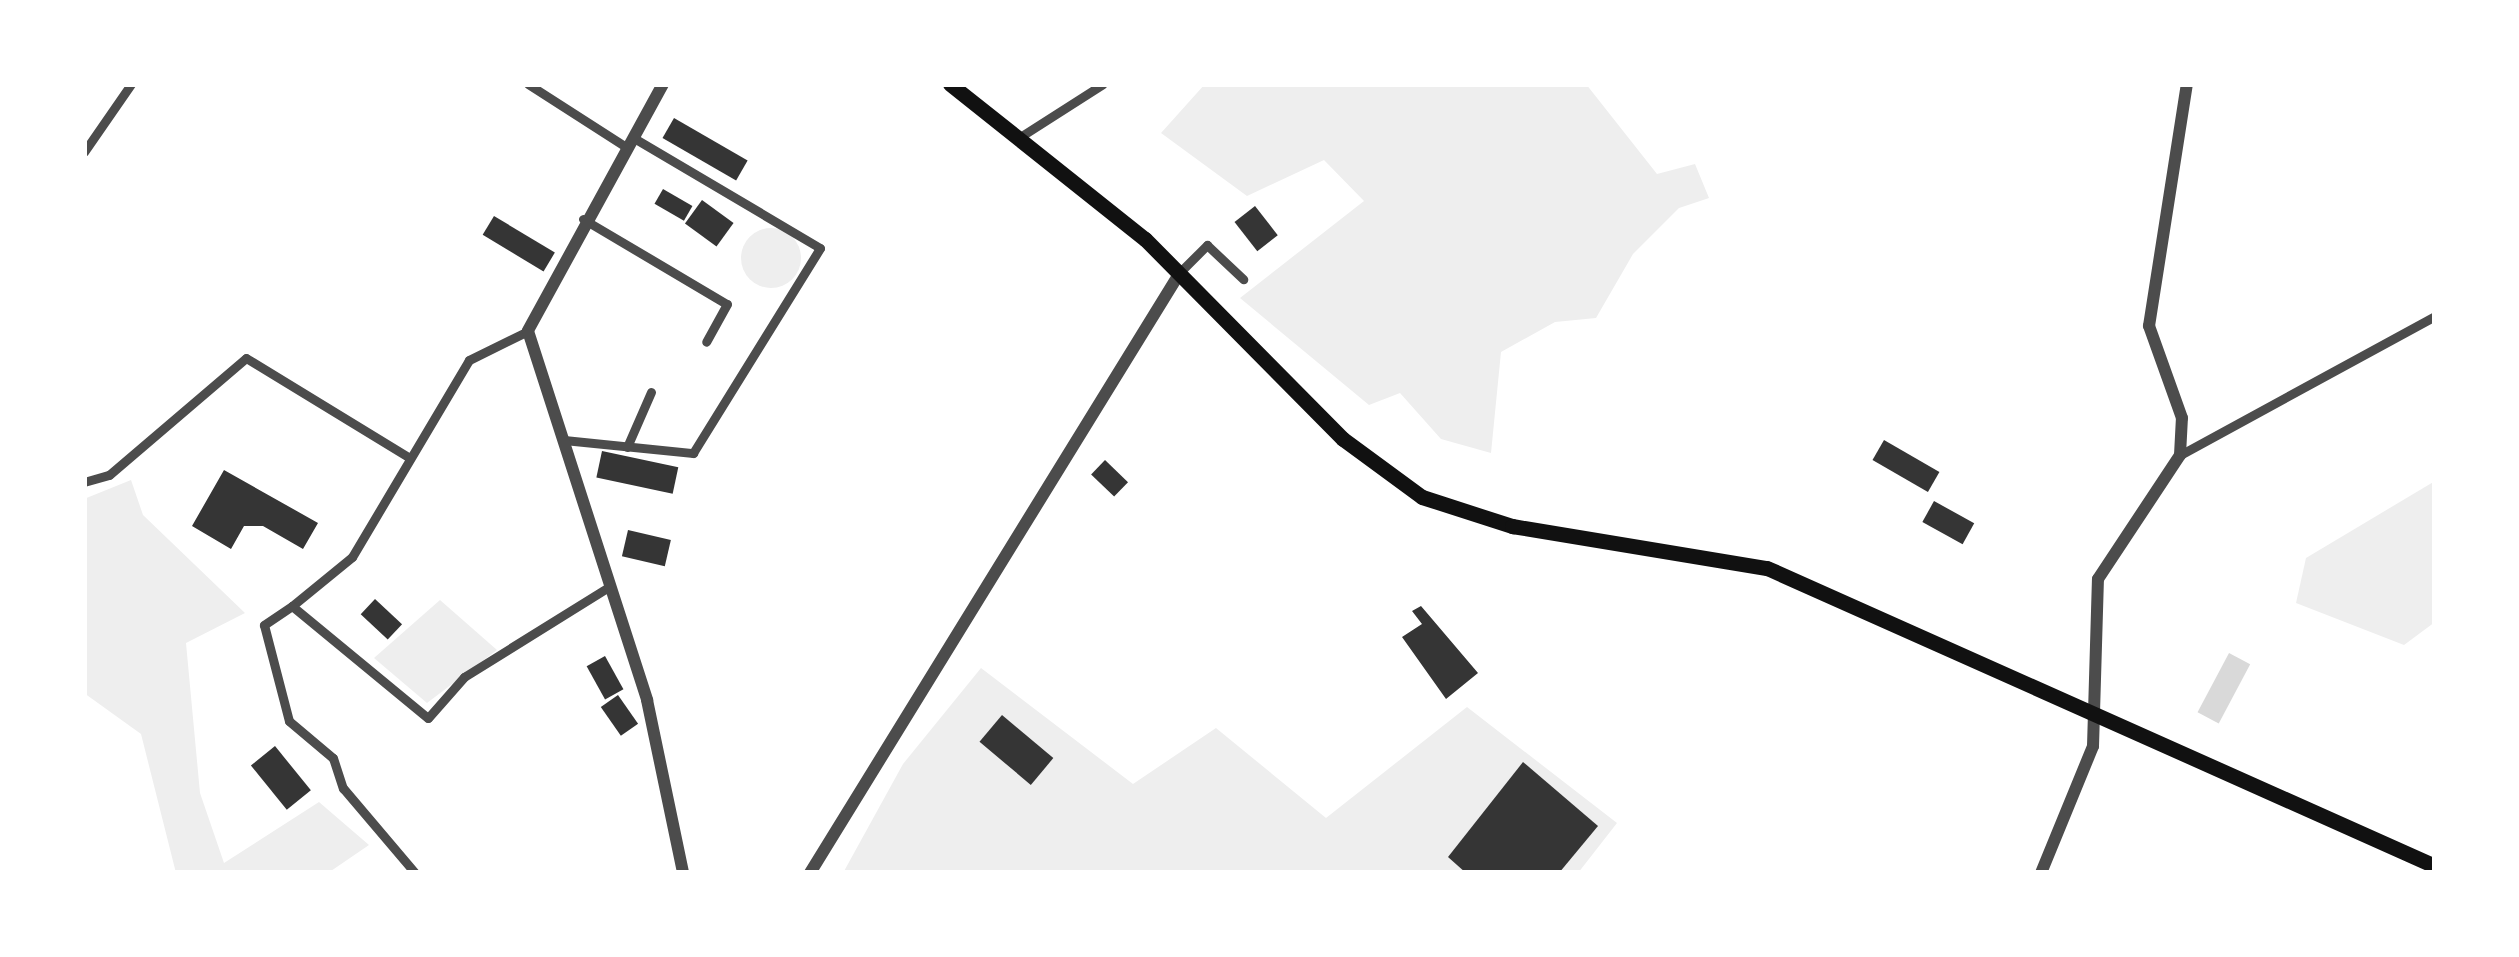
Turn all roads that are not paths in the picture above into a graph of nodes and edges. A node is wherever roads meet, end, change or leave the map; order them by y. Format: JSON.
{"nodes":[{"id":1,"x":131,"y":84,"type":"edge"},
{"id":2,"x":529,"y":84,"type":"edge"},
{"id":3,"x":663,"y":84,"type":"edge"},
{"id":4,"x":950,"y":84,"type":"edge"},
{"id":5,"x":1102,"y":84,"type":"edge"},
{"id":6,"x":2187,"y":84,"type":"edge"},
{"id":7,"x":1020,"y":136,"type":"junction"},
{"id":8,"x":629,"y":142,"type":"junction"},
{"id":9,"x":84,"y":152,"type":"edge"},
{"id":10,"x":583,"y":219,"type":"junction"},
{"id":11,"x":1181,"y":271,"type":"junction"},
{"id":12,"x":1243,"y":280,"type":"dead end"},
{"id":13,"x":2435,"y":316,"type":"edge"},
{"id":14,"x":528,"y":331,"type":"junction"},
{"id":15,"x":706,"y":341,"type":"dead end"},
{"id":16,"x":651,"y":392,"type":"dead end"},
{"id":17,"x":563,"y":440,"type":"junction"},
{"id":18,"x":627,"y":446,"type":"junction"},
{"id":19,"x":2180,"y":455,"type":"junction"},
{"id":20,"x":410,"y":458,"type":"junction"},
{"id":21,"x":84,"y":482,"type":"edge"},
{"id":22,"x":608,"y":588,"type":"junction"},
{"id":23,"x":292,"y":606,"type":"junction"},
{"id":24,"x":2097,"y":717,"type":"junction"},
{"id":25,"x":2435,"y":866,"type":"edge"},
{"id":26,"x":415,"y":873,"type":"edge"},
{"id":27,"x":683,"y":873,"type":"edge"},
{"id":28,"x":810,"y":873,"type":"edge"},
{"id":29,"x":2041,"y":873,"type":"edge"}],
"edges":[{"from":1,"to":9,"type":"street"},
{"from":2,"to":8,"type":"street"},
{"from":3,"to":8,"type":"street"},
{"from":4,"to":7,"type":"main road"},
{"from":5,"to":7,"type":"street"},
{"from":6,"to":19,"type":"street"},
{"from":7,"to":11,"type":"main road"},
{"from":8,"to":10,"type":"street"},
{"from":8,"to":18,"type":"street"},
{"from":10,"to":14,"type":"street"},
{"from":10,"to":15,"type":"street"},
{"from":11,"to":12,"type":"street"},
{"from":11,"to":24,"type":"main road"},
{"from":11,"to":28,"type":"street"},
{"from":13,"to":19,"type":"street"},
{"from":14,"to":17,"type":"street"},
{"from":14,"to":20,"type":"street"},
{"from":16,"to":18,"type":"street"},
{"from":17,"to":18,"type":"street"},
{"from":17,"to":22,"type":"street"},
{"from":19,"to":24,"type":"street"},
{"from":20,"to":21,"type":"street"},
{"from":20,"to":23,"type":"street"},
{"from":22,"to":23,"type":"street"},
{"from":22,"to":27,"type":"street"},
{"from":23,"to":26,"type":"street"},
{"from":24,"to":25,"type":"main road"},
{"from":24,"to":29,"type":"street"}]}
